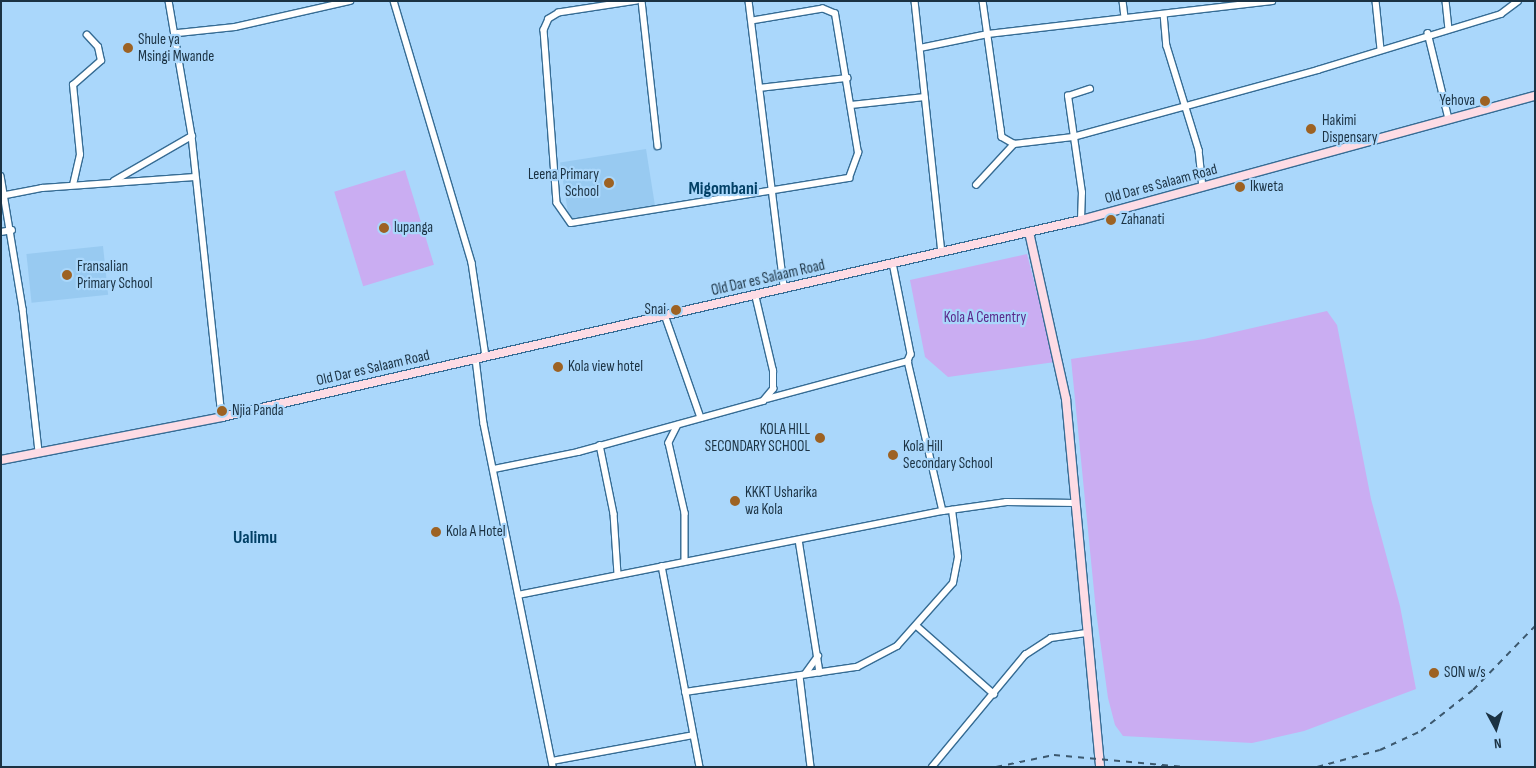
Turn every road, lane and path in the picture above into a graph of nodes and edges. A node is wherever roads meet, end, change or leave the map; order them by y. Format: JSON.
{"nodes":[{"id":1,"x":169,"y":1,"type":"edge"},
{"id":2,"x":350,"y":1,"type":"edge"},
{"id":3,"x":394,"y":1,"type":"edge"},
{"id":4,"x":637,"y":1,"type":"edge"},
{"id":5,"x":642,"y":1,"type":"edge"},
{"id":6,"x":749,"y":1,"type":"edge"},
{"id":7,"x":915,"y":1,"type":"edge"},
{"id":8,"x":983,"y":1,"type":"edge"},
{"id":9,"x":1124,"y":1,"type":"edge"},
{"id":10,"x":1272,"y":1,"type":"edge"},
{"id":11,"x":1376,"y":1,"type":"edge"},
{"id":12,"x":1446,"y":1,"type":"edge"},
{"id":13,"x":1518,"y":1,"type":"edge"},
{"id":14,"x":1234,"y":4,"type":"edge"},
{"id":15,"x":1164,"y":14,"type":"junction"},
{"id":16,"x":1126,"y":16,"type":"junction"},
{"id":17,"x":752,"y":21,"type":"junction"},
{"id":18,"x":1449,"y":28,"type":"junction"},
{"id":19,"x":178,"y":32,"type":"junction"},
{"id":20,"x":1428,"y":33,"type":"junction"},
{"id":21,"x":988,"y":34,"type":"junction"},
{"id":22,"x":87,"y":35,"type":"dead end"},
{"id":23,"x":920,"y":48,"type":"junction"},
{"id":24,"x":1381,"y":49,"type":"junction"},
{"id":25,"x":847,"y":78,"type":"junction"},
{"id":26,"x":759,"y":88,"type":"junction"},
{"id":27,"x":1090,"y":89,"type":"dead end"},
{"id":28,"x":1535,"y":96,"type":"edge"},
{"id":29,"x":925,"y":97,"type":"junction"},
{"id":30,"x":851,"y":105,"type":"junction"},
{"id":31,"x":1186,"y":105,"type":"junction"},
{"id":32,"x":1449,"y":119,"type":"junction"},
{"id":33,"x":192,"y":136,"type":"junction"},
{"id":34,"x":1073,"y":137,"type":"junction"},
{"id":35,"x":1014,"y":144,"type":"junction"},
{"id":36,"x":658,"y":146,"type":"dead end"},
{"id":37,"x":1,"y":176,"type":"edge"},
{"id":38,"x":195,"y":177,"type":"junction"},
{"id":39,"x":112,"y":183,"type":"junction"},
{"id":40,"x":73,"y":185,"type":"junction"},
{"id":41,"x":976,"y":186,"type":"dead end"},
{"id":42,"x":1203,"y":186,"type":"junction"},
{"id":43,"x":772,"y":194,"type":"junction"},
{"id":44,"x":6,"y":195,"type":"junction"},
{"id":45,"x":1081,"y":220,"type":"junction"},
{"id":46,"x":12,"y":230,"type":"junction"},
{"id":47,"x":1,"y":232,"type":"edge"},
{"id":48,"x":1029,"y":232,"type":"junction"},
{"id":49,"x":942,"y":252,"type":"junction"},
{"id":50,"x":893,"y":263,"type":"junction"},
{"id":51,"x":784,"y":288,"type":"junction"},
{"id":52,"x":755,"y":295,"type":"junction"},
{"id":53,"x":665,"y":315,"type":"junction"},
{"id":54,"x":486,"y":357,"type":"junction"},
{"id":55,"x":476,"y":359,"type":"junction"},
{"id":56,"x":908,"y":362,"type":"junction"},
{"id":57,"x":764,"y":400,"type":"junction"},
{"id":58,"x":222,"y":417,"type":"junction"},
{"id":59,"x":701,"y":418,"type":"junction"},
{"id":60,"x":678,"y":425,"type":"junction"},
{"id":61,"x":600,"y":445,"type":"junction"},
{"id":62,"x":39,"y":452,"type":"junction"},
{"id":63,"x":1,"y":460,"type":"edge"},
{"id":64,"x":494,"y":469,"type":"junction"},
{"id":65,"x":1075,"y":503,"type":"junction"},
{"id":66,"x":952,"y":510,"type":"junction"},
{"id":67,"x":944,"y":511,"type":"junction"},
{"id":68,"x":799,"y":540,"type":"junction"},
{"id":69,"x":685,"y":561,"type":"junction"},
{"id":70,"x":662,"y":566,"type":"junction"},
{"id":71,"x":618,"y":574,"type":"junction"},
{"id":72,"x":518,"y":595,"type":"junction"},
{"id":73,"x":917,"y":626,"type":"junction"},
{"id":74,"x":1088,"y":633,"type":"junction"},
{"id":75,"x":818,"y":656,"type":"junction"},
{"id":76,"x":820,"y":672,"type":"junction"},
{"id":77,"x":802,"y":675,"type":"junction"},
{"id":78,"x":686,"y":692,"type":"junction"},
{"id":79,"x":994,"y":694,"type":"junction"},
{"id":80,"x":693,"y":735,"type":"junction"},
{"id":81,"x":553,"y":764,"type":"edge"},
{"id":82,"x":700,"y":767,"type":"edge"},
{"id":83,"x":811,"y":767,"type":"edge"},
{"id":84,"x":932,"y":767,"type":"edge"},
{"id":85,"x":1100,"y":767,"type":"edge"}],
"edges":[{"from":1,"to":19,"type":"street"},
{"from":2,"to":19,"type":"street"},
{"from":3,"to":54,"type":"street"},
{"from":4,"to":43,"type":"street"},
{"from":5,"to":36,"type":"street"},
{"from":6,"to":17,"type":"street"},
{"from":7,"to":23,"type":"street"},
{"from":8,"to":21,"type":"street"},
{"from":9,"to":16,"type":"street"},
{"from":10,"to":14,"type":"street"},
{"from":11,"to":24,"type":"street"},
{"from":12,"to":18,"type":"street"},
{"from":13,"to":18,"type":"street"},
{"from":14,"to":15,"type":"street"},
{"from":15,"to":16,"type":"street"},
{"from":15,"to":31,"type":"street"},
{"from":16,"to":21,"type":"street"},
{"from":17,"to":25,"type":"street"},
{"from":17,"to":26,"type":"street"},
{"from":18,"to":20,"type":"street"},
{"from":19,"to":33,"type":"street"},
{"from":20,"to":24,"type":"street"},
{"from":20,"to":32,"type":"street"},
{"from":21,"to":23,"type":"street"},
{"from":21,"to":35,"type":"street"},
{"from":22,"to":40,"type":"street"},
{"from":23,"to":29,"type":"street"},
{"from":24,"to":31,"type":"street"},
{"from":25,"to":26,"type":"street"},
{"from":25,"to":30,"type":"street"},
{"from":26,"to":43,"type":"street"},
{"from":27,"to":34,"type":"street"},
{"from":28,"to":32,"type":"main road","name":"Old Dar es Salaam Road"},
{"from":29,"to":30,"type":"street"},
{"from":29,"to":49,"type":"street"},
{"from":30,"to":43,"type":"street"},
{"from":31,"to":34,"type":"street"},
{"from":31,"to":42,"type":"street"},
{"from":32,"to":42,"type":"main road","name":"Old Dar es Salaam Road"},
{"from":33,"to":38,"type":"street"},
{"from":33,"to":39,"type":"street"},
{"from":34,"to":35,"type":"street"},
{"from":34,"to":45,"type":"street"},
{"from":35,"to":41,"type":"street"},
{"from":37,"to":44,"type":"street"},
{"from":38,"to":39,"type":"street"},
{"from":38,"to":58,"type":"street"},
{"from":39,"to":40,"type":"street"},
{"from":40,"to":44,"type":"street"},
{"from":42,"to":45,"type":"main road","name":"Old Dar es Salaam Road"},
{"from":43,"to":51,"type":"street"},
{"from":44,"to":46,"type":"street"},
{"from":45,"to":48,"type":"main road","name":"Old Dar es Salaam Road"},
{"from":46,"to":47,"type":"street"},
{"from":46,"to":62,"type":"street"},
{"from":48,"to":49,"type":"main road","name":"Old Dar es Salaam Road"},
{"from":48,"to":65,"type":"main road"},
{"from":49,"to":50,"type":"main road","name":"Old Dar es Salaam Road"},
{"from":50,"to":51,"type":"main road","name":"Old Dar es Salaam Road"},
{"from":50,"to":56,"type":"street"},
{"from":51,"to":52,"type":"main road","name":"Old Dar es Salaam Road"},
{"from":52,"to":53,"type":"main road","name":"Old Dar es Salaam Road"},
{"from":52,"to":57,"type":"street"},
{"from":53,"to":54,"type":"main road","name":"Old Dar es Salaam Road"},
{"from":53,"to":59,"type":"street"},
{"from":54,"to":55,"type":"main road","name":"Old Dar es Salaam Road"},
{"from":55,"to":58,"type":"main road","name":"Old Dar es Salaam Road"},
{"from":55,"to":64,"type":"street"},
{"from":56,"to":57,"type":"street"},
{"from":56,"to":67,"type":"street"},
{"from":57,"to":59,"type":"street"},
{"from":58,"to":62,"type":"main road","name":"Old Dar es Salaam Road"},
{"from":59,"to":60,"type":"street"},
{"from":60,"to":61,"type":"street"},
{"from":60,"to":69,"type":"street"},
{"from":61,"to":64,"type":"street"},
{"from":61,"to":71,"type":"street"},
{"from":62,"to":63,"type":"main road","name":"Old Dar es Salaam Road"},
{"from":64,"to":72,"type":"street"},
{"from":65,"to":66,"type":"street"},
{"from":65,"to":74,"type":"main road"},
{"from":66,"to":67,"type":"street"},
{"from":66,"to":73,"type":"street"},
{"from":67,"to":68,"type":"street"},
{"from":68,"to":69,"type":"street"},
{"from":68,"to":75,"type":"street"},
{"from":69,"to":70,"type":"street"},
{"from":70,"to":71,"type":"street"},
{"from":70,"to":78,"type":"street"},
{"from":71,"to":72,"type":"street"},
{"from":72,"to":81,"type":"street"},
{"from":73,"to":76,"type":"street"},
{"from":73,"to":79,"type":"street"},
{"from":74,"to":79,"type":"street"},
{"from":74,"to":85,"type":"main road"},
{"from":75,"to":76,"type":"street"},
{"from":75,"to":77,"type":"street"},
{"from":76,"to":77,"type":"street"},
{"from":77,"to":78,"type":"street"},
{"from":77,"to":83,"type":"street"},
{"from":78,"to":80,"type":"street"},
{"from":79,"to":84,"type":"street"},
{"from":80,"to":81,"type":"street"},
{"from":80,"to":82,"type":"street"}]}
